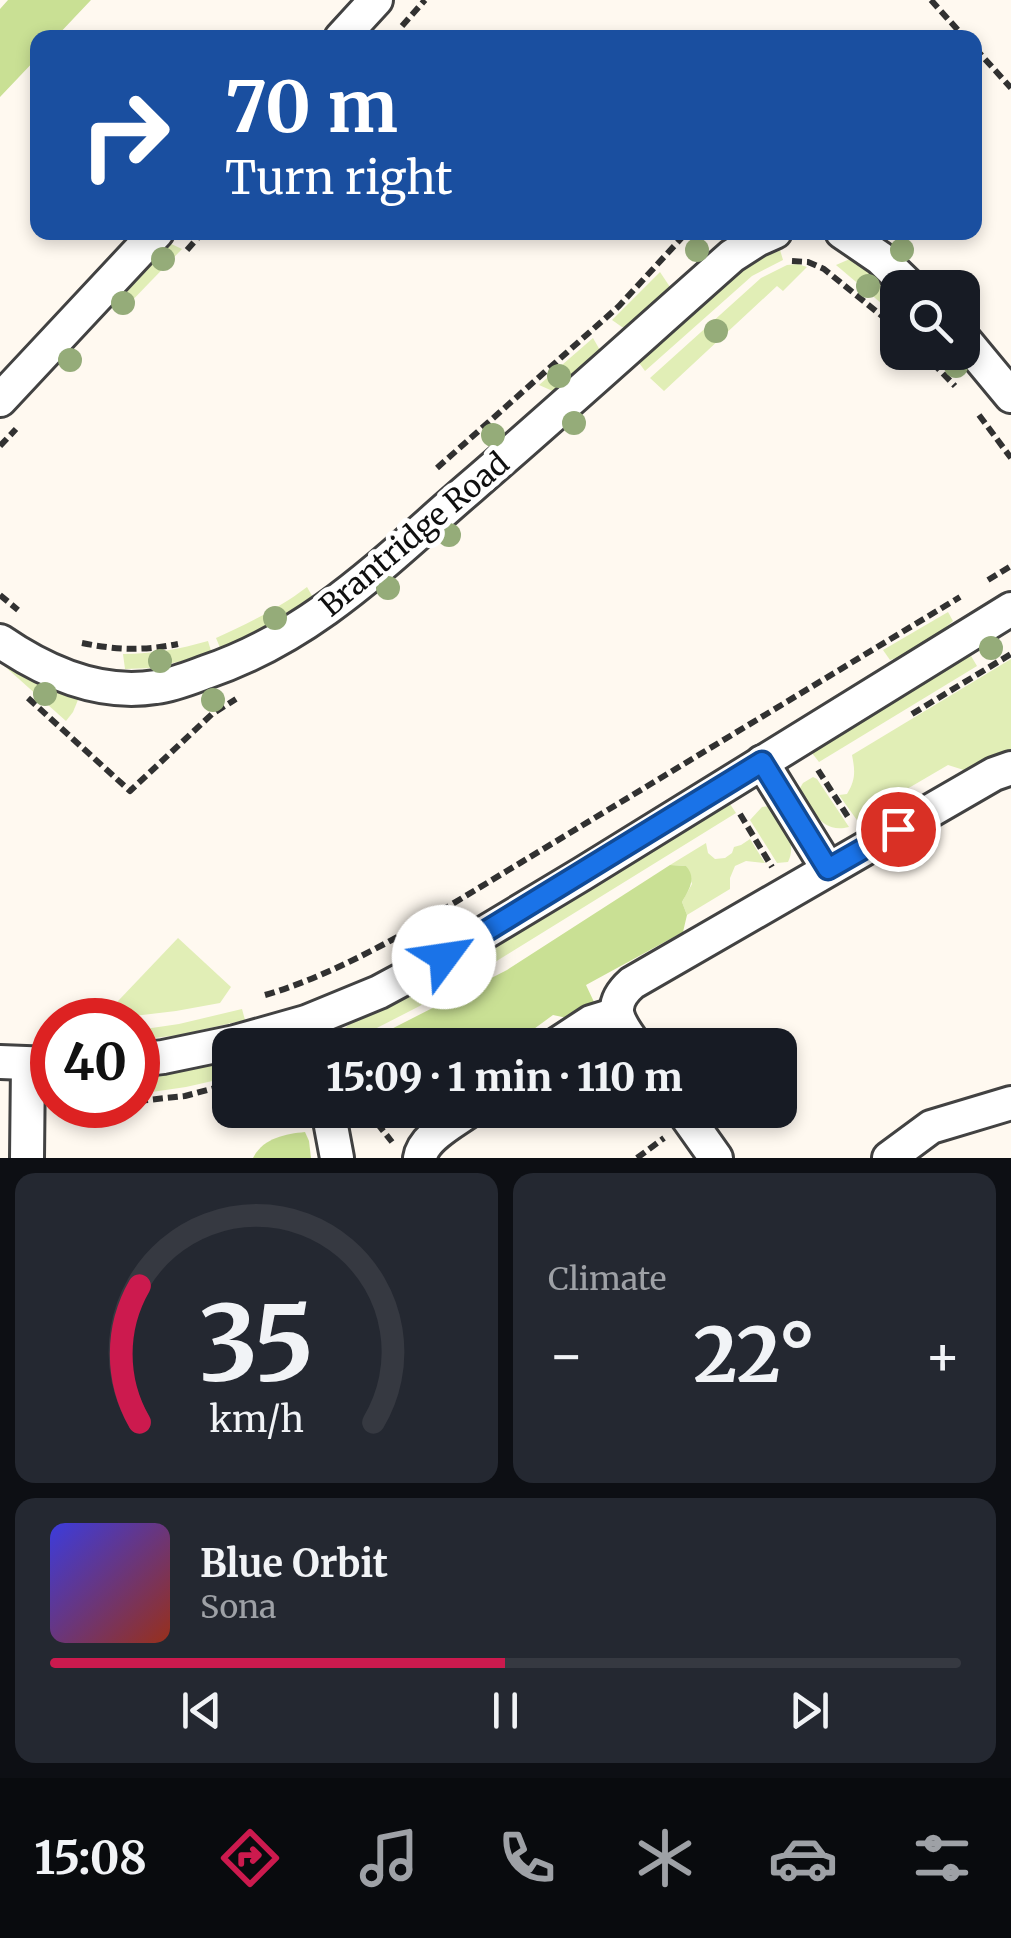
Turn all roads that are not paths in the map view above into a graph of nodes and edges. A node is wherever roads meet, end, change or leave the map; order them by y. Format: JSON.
{"nodes":[{"id":1,"x":376,"y":0,"type":"edge"},
{"id":2,"x":348,"y":30,"type":"edge"},
{"id":3,"x":150,"y":240,"type":"edge"},
{"id":4,"x":756,"y":240,"type":"edge"},
{"id":5,"x":854,"y":240,"type":"edge"},
{"id":6,"x":892,"y":270,"type":"edge"},
{"id":7,"x":980,"y":359,"type":"edge"},
{"id":8,"x":1011,"y":396,"type":"edge"},
{"id":9,"x":0,"y":400,"type":"edge"},
{"id":10,"x":1011,"y":610,"type":"edge"},
{"id":11,"x":0,"y":640,"type":"edge"},
{"id":12,"x":762,"y":762,"type":"junction"},
{"id":13,"x":1011,"y":768,"type":"edge"},
{"id":14,"x":828,"y":869,"type":"junction"},
{"id":15,"x":617,"y":1014,"type":"junction"},
{"id":16,"x":320,"y":1028,"type":"edge"},
{"id":17,"x":582,"y":1028,"type":"edge"},
{"id":18,"x":623,"y":1028,"type":"edge"},
{"id":19,"x":212,"y":1047,"type":"edge"},
{"id":20,"x":160,"y":1057,"type":"edge"},
{"id":21,"x":27,"y":1063,"type":"edge"},
{"id":22,"x":1011,"y":1104,"type":"edge"},
{"id":23,"x":331,"y":1128,"type":"edge"},
{"id":24,"x":446,"y":1128,"type":"edge"},
{"id":25,"x":695,"y":1128,"type":"edge"},
{"id":26,"x":26,"y":1158,"type":"edge"},
{"id":27,"x":337,"y":1158,"type":"edge"},
{"id":28,"x":420,"y":1158,"type":"edge"},
{"id":29,"x":716,"y":1158,"type":"edge"},
{"id":30,"x":889,"y":1158,"type":"edge"}],
"edges":[{"from":1,"to":2,"type":"street"},
{"from":3,"to":9,"type":"street"},
{"from":4,"to":11,"type":"street","name":"Brantridge Road"},
{"from":5,"to":6,"type":"street"},
{"from":7,"to":8,"type":"street"},
{"from":10,"to":12,"type":"street"},
{"from":12,"to":14,"type":"street"},
{"from":12,"to":16,"type":"street"},
{"from":13,"to":14,"type":"street"},
{"from":14,"to":15,"type":"street"},
{"from":15,"to":17,"type":"street"},
{"from":15,"to":18,"type":"street"},
{"from":19,"to":20,"type":"street"},
{"from":21,"to":26,"type":"street"},
{"from":22,"to":30,"type":"street"},
{"from":23,"to":27,"type":"street"},
{"from":24,"to":28,"type":"street"},
{"from":25,"to":29,"type":"street"}]}
